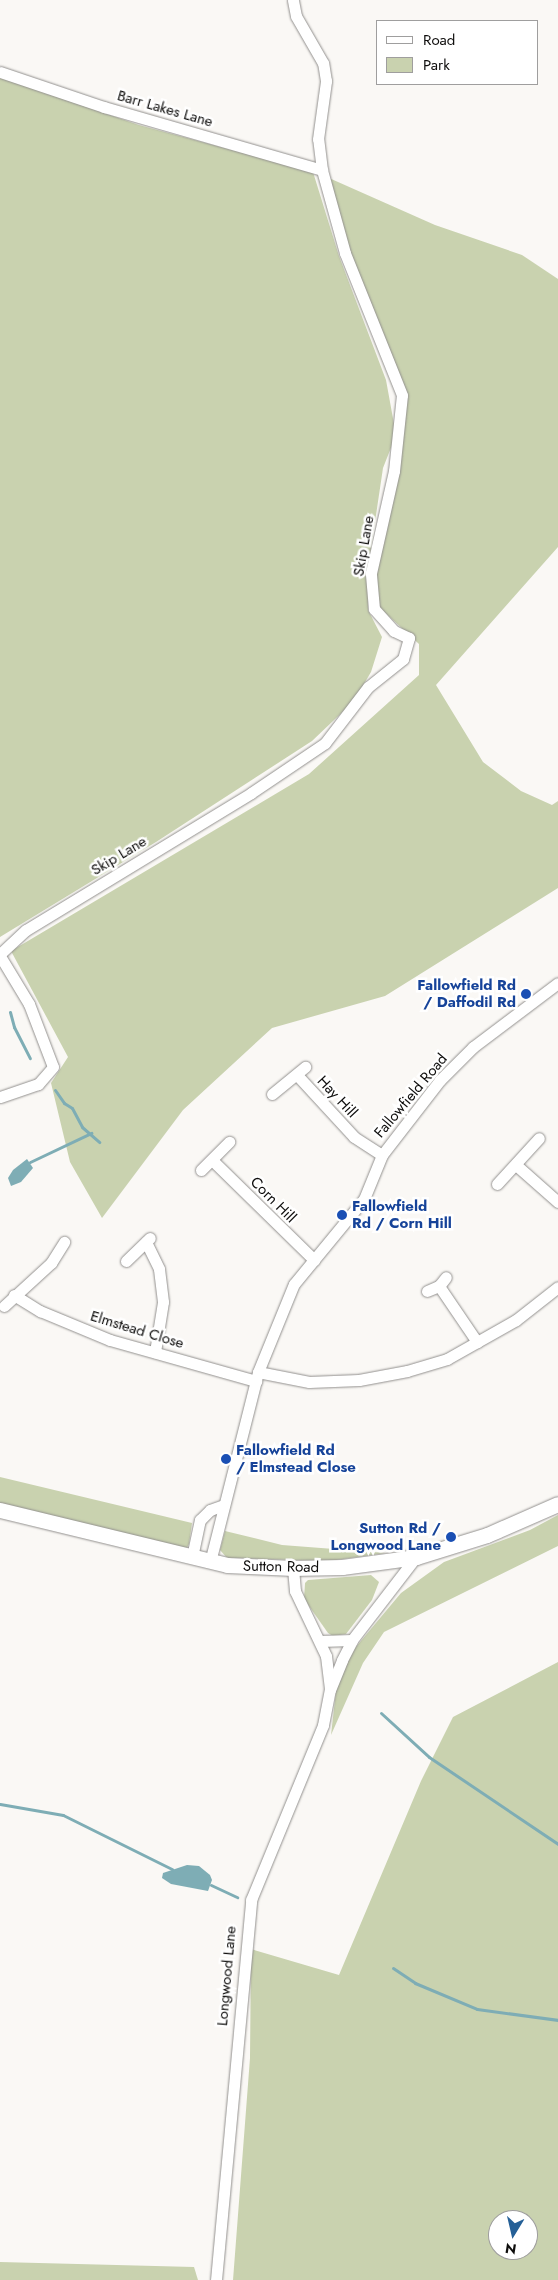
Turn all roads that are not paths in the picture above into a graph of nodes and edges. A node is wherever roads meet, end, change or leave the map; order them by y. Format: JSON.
{"nodes":[{"id":1,"x":293,"y":0,"type":"edge"},
{"id":2,"x":0,"y":72,"type":"edge"},
{"id":3,"x":322,"y":170,"type":"junction"},
{"id":4,"x":0,"y":955,"type":"edge"},
{"id":5,"x":558,"y":983,"type":"edge"},
{"id":6,"x":272,"y":1094,"type":"dead end"},
{"id":7,"x":0,"y":1097,"type":"edge"},
{"id":8,"x":539,"y":1138,"type":"dead end"},
{"id":9,"x":229,"y":1142,"type":"dead end"},
{"id":10,"x":382,"y":1155,"type":"junction"},
{"id":11,"x":212,"y":1160,"type":"junction"},
{"id":12,"x":516,"y":1165,"type":"junction"},
{"id":13,"x":201,"y":1170,"type":"dead end"},
{"id":14,"x":496,"y":1184,"type":"dead end"},
{"id":15,"x":558,"y":1202,"type":"edge"},
{"id":16,"x":64,"y":1242,"type":"dead end"},
{"id":17,"x":126,"y":1260,"type":"dead end"},
{"id":18,"x":314,"y":1260,"type":"junction"},
{"id":19,"x":558,"y":1287,"type":"edge"},
{"id":20,"x":427,"y":1291,"type":"dead end"},
{"id":21,"x":14,"y":1296,"type":"junction"},
{"id":22,"x":4,"y":1306,"type":"dead end"},
{"id":23,"x":477,"y":1342,"type":"junction"},
{"id":24,"x":155,"y":1352,"type":"junction"},
{"id":25,"x":257,"y":1376,"type":"junction"},
{"id":26,"x":558,"y":1504,"type":"edge"},
{"id":27,"x":224,"y":1505,"type":"junction"},
{"id":28,"x":0,"y":1510,"type":"edge"},
{"id":29,"x":416,"y":1557,"type":"junction"},
{"id":30,"x":192,"y":1558,"type":"junction"},
{"id":31,"x":210,"y":1562,"type":"junction"},
{"id":32,"x":293,"y":1568,"type":"junction"},
{"id":33,"x":320,"y":1640,"type":"junction"},
{"id":34,"x":352,"y":1640,"type":"junction"},
{"id":35,"x":330,"y":1690,"type":"junction"},
{"id":36,"x":216,"y":2280,"type":"edge"}],
"edges":[{"from":1,"to":3,"type":"street","name":"Skip Lane"},
{"from":2,"to":3,"type":"street","name":"Barr Lakes Lane"},
{"from":3,"to":4,"type":"street","name":"Skip Lane"},
{"from":4,"to":7,"type":"street"},
{"from":5,"to":10,"type":"street","name":"Fallowfield Road"},
{"from":6,"to":10,"type":"street","name":"Hay Hill"},
{"from":8,"to":12,"type":"street"},
{"from":9,"to":11,"type":"street"},
{"from":10,"to":18,"type":"street","name":"Fallowfield Road"},
{"from":11,"to":13,"type":"street"},
{"from":11,"to":18,"type":"street","name":"Corn Hill"},
{"from":12,"to":14,"type":"street"},
{"from":12,"to":15,"type":"street"},
{"from":16,"to":21,"type":"street"},
{"from":17,"to":24,"type":"street"},
{"from":18,"to":25,"type":"street","name":"Fallowfield Road"},
{"from":19,"to":23,"type":"street","name":"Elmstead Close"},
{"from":20,"to":23,"type":"street"},
{"from":21,"to":22,"type":"street"},
{"from":21,"to":24,"type":"street","name":"Elmstead Close"},
{"from":23,"to":25,"type":"street","name":"Elmstead Close"},
{"from":24,"to":25,"type":"street","name":"Elmstead Close"},
{"from":25,"to":27,"type":"street","name":"Fallowfield Road"},
{"from":26,"to":29,"type":"main road","name":"Sutton Road"},
{"from":27,"to":30,"type":"street"},
{"from":27,"to":31,"type":"street","name":"Fallowfield Road"},
{"from":28,"to":30,"type":"main road","name":"Sutton Road"},
{"from":29,"to":32,"type":"main road","name":"Sutton Road"},
{"from":29,"to":34,"type":"street","name":"Longwood Lane"},
{"from":30,"to":31,"type":"main road","name":"Sutton Road"},
{"from":31,"to":32,"type":"main road","name":"Sutton Road"},
{"from":32,"to":33,"type":"street","name":"Longwood Lane"},
{"from":33,"to":34,"type":"street"},
{"from":33,"to":35,"type":"street","name":"Longwood Lane"},
{"from":34,"to":35,"type":"street","name":"Longwood Lane"},
{"from":35,"to":36,"type":"street","name":"Longwood Lane"}]}
